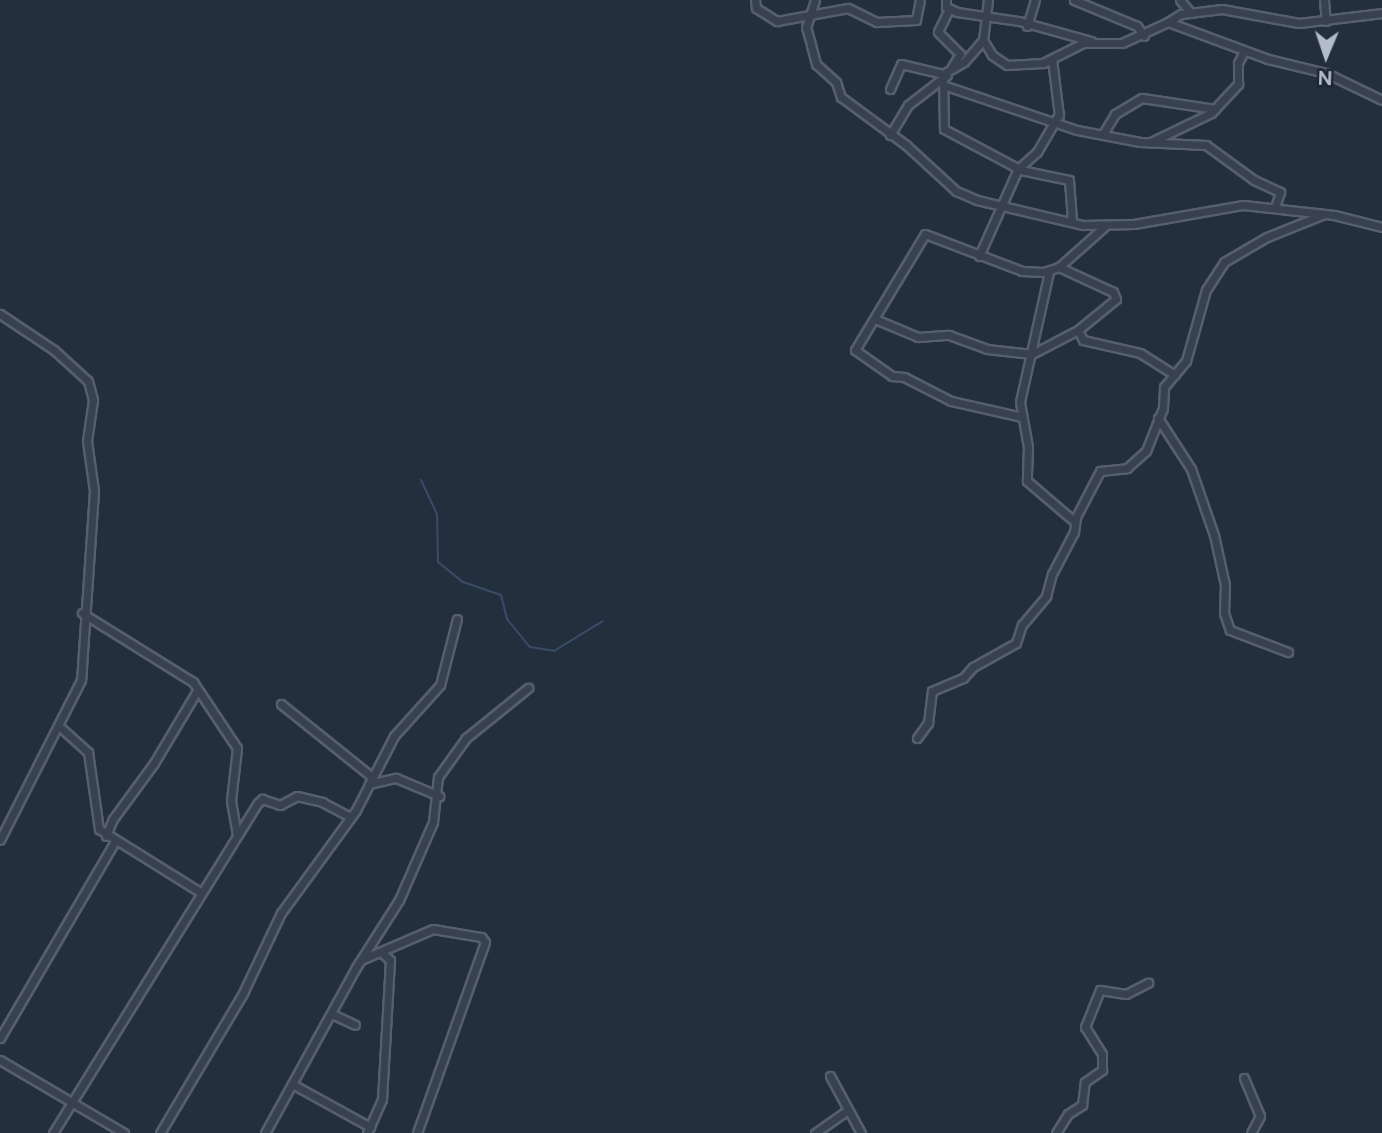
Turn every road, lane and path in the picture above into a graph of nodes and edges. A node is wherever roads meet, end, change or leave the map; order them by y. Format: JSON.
{"nodes":[{"id":1,"x":755,"y":0,"type":"edge"},
{"id":2,"x":815,"y":0,"type":"edge"},
{"id":3,"x":920,"y":0,"type":"edge"},
{"id":4,"x":946,"y":0,"type":"edge"},
{"id":5,"x":988,"y":0,"type":"edge"},
{"id":6,"x":1035,"y":0,"type":"edge"},
{"id":7,"x":1074,"y":0,"type":"edge"},
{"id":8,"x":1180,"y":0,"type":"edge"},
{"id":9,"x":1324,"y":0,"type":"edge"},
{"id":10,"x":949,"y":9,"type":"junction"},
{"id":11,"x":1191,"y":13,"type":"junction"},
{"id":12,"x":1382,"y":13,"type":"edge"},
{"id":13,"x":811,"y":16,"type":"junction"},
{"id":14,"x":984,"y":17,"type":"junction"},
{"id":15,"x":1326,"y":21,"type":"junction"},
{"id":16,"x":1168,"y":22,"type":"junction"},
{"id":17,"x":1027,"y":26,"type":"junction"},
{"id":18,"x":1144,"y":36,"type":"junction"},
{"id":19,"x":1095,"y":43,"type":"junction"},
{"id":20,"x":983,"y":46,"type":"junction"},
{"id":21,"x":1244,"y":51,"type":"junction"},
{"id":22,"x":1052,"y":60,"type":"junction"},
{"id":23,"x":943,"y":75,"type":"junction"},
{"id":24,"x":946,"y":86,"type":"junction"},
{"id":25,"x":890,"y":89,"type":"dead end"},
{"id":26,"x":1382,"y":100,"type":"edge"},
{"id":27,"x":1215,"y":108,"type":"junction"},
{"id":28,"x":1056,"y":117,"type":"junction"},
{"id":29,"x":1102,"y":134,"type":"junction"},
{"id":30,"x":890,"y":135,"type":"junction"},
{"id":31,"x":1151,"y":142,"type":"junction"},
{"id":32,"x":1018,"y":169,"type":"junction"},
{"id":33,"x":1003,"y":204,"type":"junction"},
{"id":34,"x":1275,"y":207,"type":"junction"},
{"id":35,"x":1324,"y":214,"type":"junction"},
{"id":36,"x":1072,"y":221,"type":"junction"},
{"id":37,"x":1104,"y":226,"type":"junction"},
{"id":38,"x":1382,"y":227,"type":"edge"},
{"id":39,"x":979,"y":257,"type":"junction"},
{"id":40,"x":1059,"y":267,"type":"junction"},
{"id":41,"x":1048,"y":272,"type":"junction"},
{"id":42,"x":0,"y":314,"type":"edge"},
{"id":43,"x":875,"y":319,"type":"junction"},
{"id":44,"x":1078,"y":330,"type":"junction"},
{"id":45,"x":1032,"y":354,"type":"junction"},
{"id":46,"x":1175,"y":375,"type":"junction"},
{"id":47,"x":1022,"y":417,"type":"junction"},
{"id":48,"x":1158,"y":418,"type":"junction"},
{"id":49,"x":1075,"y":522,"type":"junction"},
{"id":50,"x":82,"y":613,"type":"junction"},
{"id":51,"x":457,"y":619,"type":"dead end"},
{"id":52,"x":1288,"y":652,"type":"dead end"},
{"id":53,"x":528,"y":688,"type":"dead end"},
{"id":54,"x":197,"y":691,"type":"junction"},
{"id":55,"x":281,"y":704,"type":"dead end"},
{"id":56,"x":60,"y":727,"type":"junction"},
{"id":57,"x":917,"y":738,"type":"dead end"},
{"id":58,"x":370,"y":780,"type":"junction"},
{"id":59,"x":439,"y":796,"type":"junction"},
{"id":60,"x":350,"y":817,"type":"junction"},
{"id":61,"x":106,"y":836,"type":"junction"},
{"id":62,"x":237,"y":838,"type":"junction"},
{"id":63,"x":0,"y":840,"type":"edge"},
{"id":64,"x":115,"y":841,"type":"junction"},
{"id":65,"x":200,"y":892,"type":"junction"},
{"id":66,"x":383,"y":954,"type":"junction"},
{"id":67,"x":363,"y":959,"type":"junction"},
{"id":68,"x":1148,"y":983,"type":"dead end"},
{"id":69,"x":334,"y":1015,"type":"junction"},
{"id":70,"x":355,"y":1025,"type":"dead end"},
{"id":71,"x":0,"y":1038,"type":"edge"},
{"id":72,"x":0,"y":1060,"type":"edge"},
{"id":73,"x":830,"y":1076,"type":"dead end"},
{"id":74,"x":1244,"y":1078,"type":"dead end"},
{"id":75,"x":295,"y":1084,"type":"junction"},
{"id":76,"x":73,"y":1105,"type":"junction"},
{"id":77,"x":847,"y":1111,"type":"junction"},
{"id":78,"x":368,"y":1130,"type":"edge"},
{"id":79,"x":53,"y":1133,"type":"edge"},
{"id":80,"x":124,"y":1133,"type":"edge"},
{"id":81,"x":160,"y":1133,"type":"edge"},
{"id":82,"x":265,"y":1133,"type":"edge"},
{"id":83,"x":417,"y":1133,"type":"edge"},
{"id":84,"x":815,"y":1133,"type":"edge"},
{"id":85,"x":861,"y":1133,"type":"edge"},
{"id":86,"x":1056,"y":1133,"type":"edge"},
{"id":87,"x":1251,"y":1133,"type":"edge"}],
"edges":[{"from":1,"to":13,"type":"street"},
{"from":2,"to":13,"type":"street"},
{"from":3,"to":13,"type":"street"},
{"from":4,"to":10,"type":"street"},
{"from":5,"to":14,"type":"street"},
{"from":6,"to":17,"type":"street"},
{"from":7,"to":18,"type":"street"},
{"from":8,"to":11,"type":"street"},
{"from":9,"to":15,"type":"street"},
{"from":10,"to":14,"type":"street"},
{"from":10,"to":23,"type":"street"},
{"from":11,"to":15,"type":"street"},
{"from":11,"to":16,"type":"street"},
{"from":12,"to":15,"type":"street"},
{"from":13,"to":30,"type":"street"},
{"from":14,"to":17,"type":"street"},
{"from":14,"to":20,"type":"street"},
{"from":16,"to":18,"type":"street"},
{"from":16,"to":21,"type":"street"},
{"from":17,"to":19,"type":"street"},
{"from":18,"to":19,"type":"street"},
{"from":19,"to":22,"type":"street"},
{"from":20,"to":22,"type":"street"},
{"from":20,"to":23,"type":"street"},
{"from":21,"to":26,"type":"street"},
{"from":21,"to":27,"type":"street"},
{"from":22,"to":28,"type":"street"},
{"from":23,"to":24,"type":"street"},
{"from":23,"to":25,"type":"street"},
{"from":23,"to":30,"type":"street"},
{"from":24,"to":28,"type":"street"},
{"from":24,"to":32,"type":"street"},
{"from":27,"to":29,"type":"street"},
{"from":27,"to":31,"type":"street"},
{"from":28,"to":29,"type":"street"},
{"from":28,"to":32,"type":"street"},
{"from":29,"to":31,"type":"street"},
{"from":30,"to":33,"type":"street"},
{"from":31,"to":34,"type":"street"},
{"from":32,"to":33,"type":"street"},
{"from":32,"to":36,"type":"street"},
{"from":33,"to":36,"type":"street"},
{"from":33,"to":39,"type":"street"},
{"from":34,"to":35,"type":"street"},
{"from":34,"to":37,"type":"street"},
{"from":35,"to":38,"type":"street"},
{"from":35,"to":46,"type":"street"},
{"from":36,"to":37,"type":"street"},
{"from":37,"to":40,"type":"street"},
{"from":39,"to":41,"type":"street"},
{"from":39,"to":43,"type":"street"},
{"from":40,"to":41,"type":"street"},
{"from":40,"to":44,"type":"street"},
{"from":41,"to":45,"type":"street"},
{"from":42,"to":50,"type":"street"},
{"from":43,"to":45,"type":"street"},
{"from":43,"to":47,"type":"street"},
{"from":44,"to":45,"type":"street"},
{"from":44,"to":46,"type":"street"},
{"from":45,"to":47,"type":"street"},
{"from":46,"to":48,"type":"street"},
{"from":47,"to":49,"type":"street"},
{"from":48,"to":49,"type":"street"},
{"from":48,"to":52,"type":"street"},
{"from":49,"to":57,"type":"street"},
{"from":50,"to":54,"type":"street"},
{"from":50,"to":56,"type":"street"},
{"from":51,"to":58,"type":"street"},
{"from":53,"to":59,"type":"street"},
{"from":54,"to":61,"type":"street"},
{"from":54,"to":62,"type":"street"},
{"from":55,"to":58,"type":"street"},
{"from":56,"to":61,"type":"street"},
{"from":56,"to":63,"type":"street"},
{"from":58,"to":59,"type":"street"},
{"from":58,"to":60,"type":"street"},
{"from":59,"to":67,"type":"street"},
{"from":60,"to":62,"type":"street"},
{"from":60,"to":81,"type":"street"},
{"from":61,"to":64,"type":"street"},
{"from":62,"to":65,"type":"street"},
{"from":64,"to":65,"type":"street"},
{"from":64,"to":71,"type":"street"},
{"from":65,"to":76,"type":"street"},
{"from":66,"to":67,"type":"street"},
{"from":66,"to":78,"type":"street"},
{"from":66,"to":83,"type":"street"},
{"from":67,"to":69,"type":"street"},
{"from":68,"to":86,"type":"street"},
{"from":69,"to":70,"type":"street"},
{"from":69,"to":75,"type":"street"},
{"from":72,"to":76,"type":"street"},
{"from":73,"to":77,"type":"street"},
{"from":74,"to":87,"type":"street"},
{"from":75,"to":78,"type":"street"},
{"from":75,"to":82,"type":"street"},
{"from":76,"to":79,"type":"street"},
{"from":76,"to":80,"type":"street"},
{"from":77,"to":84,"type":"street"},
{"from":77,"to":85,"type":"street"}]}
